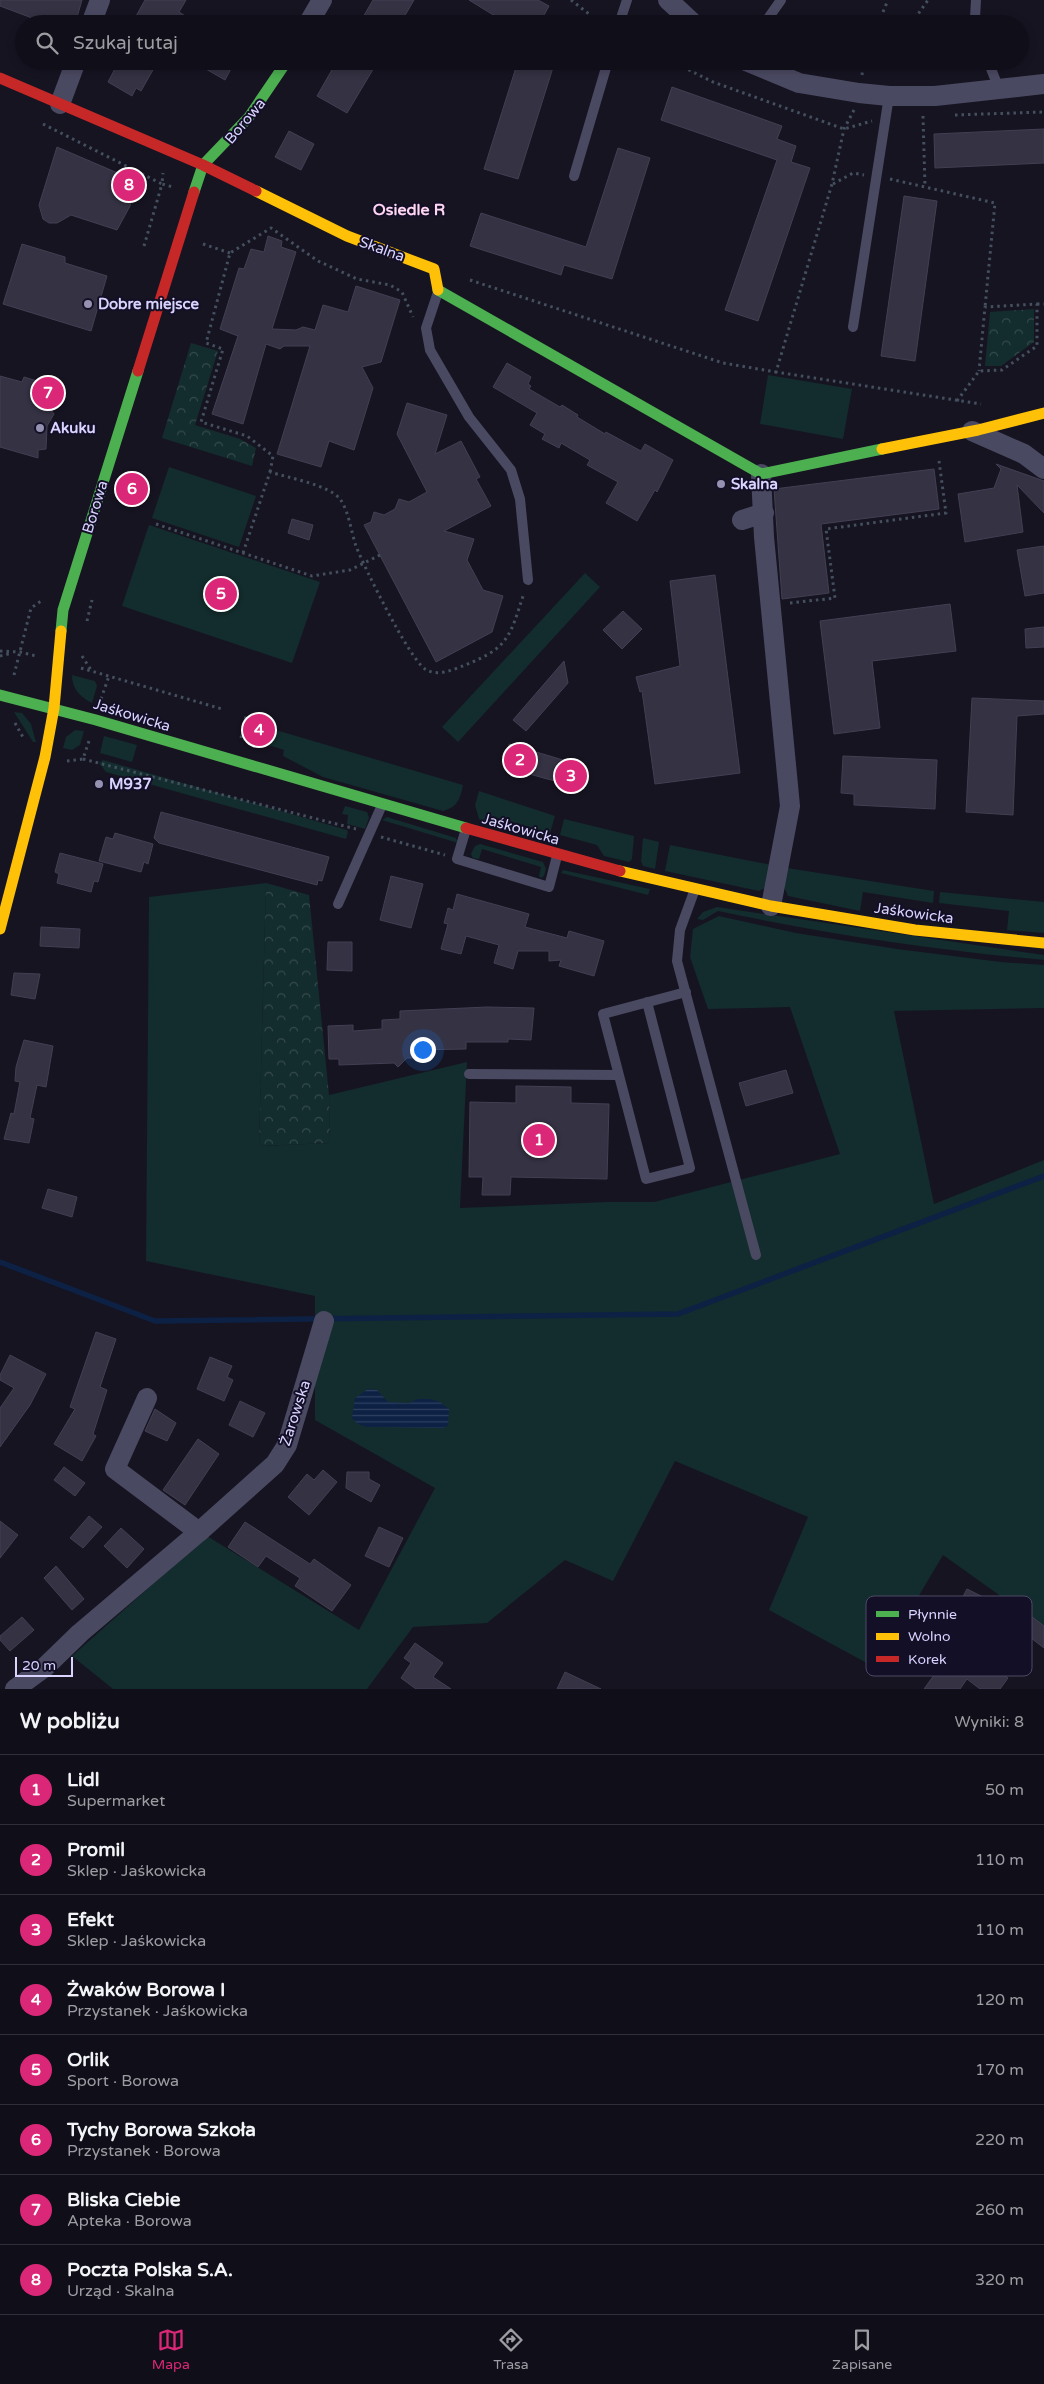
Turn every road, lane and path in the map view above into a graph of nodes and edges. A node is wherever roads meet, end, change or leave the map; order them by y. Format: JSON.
{"nodes":[{"id":1,"x":100,"y":0,"type":"edge"},
{"id":2,"x":322,"y":0,"type":"edge"},
{"id":3,"x":571,"y":0,"type":"edge"},
{"id":4,"x":627,"y":0,"type":"edge"},
{"id":5,"x":668,"y":0,"type":"edge"},
{"id":6,"x":781,"y":0,"type":"edge"},
{"id":7,"x":888,"y":0,"type":"edge"},
{"id":8,"x":928,"y":0,"type":"edge"},
{"id":9,"x":976,"y":0,"type":"edge"},
{"id":10,"x":94,"y":15,"type":"edge"},
{"id":11,"x":313,"y":15,"type":"edge"},
{"id":12,"x":590,"y":15,"type":"edge"},
{"id":13,"x":623,"y":15,"type":"edge"},
{"id":14,"x":684,"y":15,"type":"edge"},
{"id":15,"x":770,"y":15,"type":"edge"},
{"id":16,"x":882,"y":15,"type":"edge"},
{"id":17,"x":917,"y":15,"type":"edge"},
{"id":18,"x":975,"y":15,"type":"edge"},
{"id":19,"x":73,"y":70,"type":"edge"},
{"id":20,"x":282,"y":70,"type":"edge"},
{"id":21,"x":605,"y":70,"type":"edge"},
{"id":22,"x":768,"y":70,"type":"edge"},
{"id":23,"x":992,"y":70,"type":"edge"},
{"id":24,"x":0,"y":78,"type":"edge"},
{"id":25,"x":1044,"y":84,"type":"edge"},
{"id":26,"x":999,"y":89,"type":"junction"},
{"id":27,"x":889,"y":96,"type":"junction"},
{"id":28,"x":60,"y":104,"type":"junction"},
{"id":29,"x":922,"y":116,"type":"dead end"},
{"id":30,"x":41,"y":122,"type":"dead end"},
{"id":31,"x":203,"y":165,"type":"junction"},
{"id":32,"x":574,"y":176,"type":"dead end"},
{"id":33,"x":877,"y":177,"type":"junction"},
{"id":34,"x":162,"y":184,"type":"junction"},
{"id":35,"x":832,"y":184,"type":"dead end"},
{"id":36,"x":925,"y":186,"type":"junction"},
{"id":37,"x":179,"y":189,"type":"dead end"},
{"id":38,"x":203,"y":244,"type":"dead end"},
{"id":39,"x":144,"y":246,"type":"dead end"},
{"id":40,"x":230,"y":253,"type":"junction"},
{"id":41,"x":463,"y":278,"type":"dead end"},
{"id":42,"x":438,"y":291,"type":"junction"},
{"id":43,"x":1037,"y":304,"type":"junction"},
{"id":44,"x":1044,"y":304,"type":"edge"},
{"id":45,"x":985,"y":307,"type":"junction"},
{"id":46,"x":853,"y":327,"type":"dead end"},
{"id":47,"x":426,"y":328,"type":"junction"},
{"id":48,"x":979,"y":371,"type":"junction"},
{"id":49,"x":776,"y":372,"type":"dead end"},
{"id":50,"x":957,"y":401,"type":"dead end"},
{"id":51,"x":1044,"y":413,"type":"edge"},
{"id":52,"x":972,"y":431,"type":"junction"},
{"id":53,"x":936,"y":438,"type":"junction"},
{"id":54,"x":1044,"y":469,"type":"edge"},
{"id":55,"x":270,"y":472,"type":"junction"},
{"id":56,"x":761,"y":474,"type":"junction"},
{"id":57,"x":764,"y":512,"type":"junction"},
{"id":58,"x":742,"y":520,"type":"dead end"},
{"id":59,"x":156,"y":524,"type":"dead end"},
{"id":60,"x":242,"y":553,"type":"junction"},
{"id":61,"x":380,"y":555,"type":"dead end"},
{"id":62,"x":364,"y":563,"type":"junction"},
{"id":63,"x":528,"y":580,"type":"joint"},
{"id":64,"x":786,"y":603,"type":"dead end"},
{"id":65,"x":0,"y":651,"type":"edge"},
{"id":66,"x":20,"y":652,"type":"junction"},
{"id":67,"x":0,"y":656,"type":"edge"},
{"id":68,"x":73,"y":666,"type":"dead end"},
{"id":69,"x":109,"y":676,"type":"junction"},
{"id":70,"x":13,"y":680,"type":"dead end"},
{"id":71,"x":0,"y":695,"type":"edge"},
{"id":72,"x":99,"y":705,"type":"dead end"},
{"id":73,"x":54,"y":708,"type":"junction"},
{"id":74,"x":222,"y":708,"type":"dead end"},
{"id":75,"x":246,"y":716,"type":"dead end"},
{"id":76,"x":12,"y":718,"type":"dead end"},
{"id":77,"x":90,"y":737,"type":"dead end"},
{"id":78,"x":26,"y":742,"type":"dead end"},
{"id":79,"x":249,"y":743,"type":"dead end"},
{"id":80,"x":83,"y":759,"type":"junction"},
{"id":81,"x":63,"y":761,"type":"dead end"},
{"id":82,"x":382,"y":804,"type":"junction"},
{"id":83,"x":466,"y":829,"type":"junction"},
{"id":84,"x":369,"y":833,"type":"junction"},
{"id":85,"x":557,"y":855,"type":"junction"},
{"id":86,"x":457,"y":859,"type":"junction"},
{"id":87,"x":695,"y":888,"type":"junction"},
{"id":88,"x":3,"y":895,"type":"edge"},
{"id":89,"x":338,"y":904,"type":"dead end"},
{"id":90,"x":771,"y":906,"type":"junction"},
{"id":91,"x":0,"y":929,"type":"edge"},
{"id":92,"x":1044,"y":943,"type":"edge"},
{"id":93,"x":686,"y":992,"type":"junction"},
{"id":94,"x":647,"y":1002,"type":"junction"},
{"id":95,"x":469,"y":1074,"type":"dead end"},
{"id":96,"x":618,"y":1074,"type":"junction"},
{"id":97,"x":756,"y":1254,"type":"dead end"},
{"id":98,"x":324,"y":1321,"type":"dead end"},
{"id":99,"x":146,"y":1398,"type":"dead end"},
{"id":100,"x":200,"y":1532,"type":"junction"},
{"id":101,"x":15,"y":1689,"type":"edge"}],
"edges":[{"from":1,"to":10,"type":"street"},
{"from":2,"to":11,"type":"street"},
{"from":3,"to":12,"type":"path"},
{"from":4,"to":13,"type":"lane"},
{"from":5,"to":14,"type":"street"},
{"from":6,"to":15,"type":"lane"},
{"from":7,"to":16,"type":"path"},
{"from":8,"to":17,"type":"path"},
{"from":9,"to":18,"type":"lane"},
{"from":19,"to":28,"type":"street"},
{"from":20,"to":31,"type":"street","name":"Borowa"},
{"from":21,"to":32,"type":"lane"},
{"from":22,"to":27,"type":"street"},
{"from":23,"to":26,"type":"lane"},
{"from":24,"to":28,"type":"street","name":"Skalna"},
{"from":25,"to":26,"type":"street"},
{"from":26,"to":27,"type":"street"},
{"from":27,"to":33,"type":"lane"},
{"from":28,"to":31,"type":"street","name":"Skalna"},
{"from":29,"to":36,"type":"path"},
{"from":30,"to":34,"type":"path"},
{"from":31,"to":42,"type":"street","name":"Skalna"},
{"from":31,"to":73,"type":"street","name":"Borowa"},
{"from":33,"to":35,"type":"path"},
{"from":33,"to":36,"type":"path"},
{"from":33,"to":46,"type":"lane"},
{"from":34,"to":37,"type":"path"},
{"from":34,"to":39,"type":"path"},
{"from":36,"to":45,"type":"path"},
{"from":38,"to":40,"type":"path"},
{"from":40,"to":47,"type":"path"},
{"from":40,"to":55,"type":"path"},
{"from":41,"to":49,"type":"path"},
{"from":42,"to":47,"type":"lane"},
{"from":42,"to":56,"type":"street"},
{"from":43,"to":44,"type":"path"},
{"from":43,"to":45,"type":"path"},
{"from":43,"to":48,"type":"path"},
{"from":45,"to":48,"type":"path"},
{"from":47,"to":63,"type":"lane"},
{"from":48,"to":50,"type":"path"},
{"from":51,"to":52,"type":"street"},
{"from":52,"to":53,"type":"street"},
{"from":52,"to":54,"type":"street"},
{"from":53,"to":56,"type":"street"},
{"from":53,"to":64,"type":"path"},
{"from":55,"to":60,"type":"path"},
{"from":55,"to":62,"type":"path"},
{"from":56,"to":57,"type":"street"},
{"from":57,"to":58,"type":"street"},
{"from":57,"to":90,"type":"street"},
{"from":59,"to":60,"type":"path"},
{"from":60,"to":62,"type":"path"},
{"from":61,"to":62,"type":"path"},
{"from":62,"to":63,"type":"path"},
{"from":65,"to":66,"type":"path"},
{"from":66,"to":67,"type":"path"},
{"from":66,"to":70,"type":"path"},
{"from":68,"to":69,"type":"path"},
{"from":69,"to":72,"type":"path"},
{"from":69,"to":74,"type":"path"},
{"from":71,"to":73,"type":"street","name":"Jaśkowicka"},
{"from":73,"to":82,"type":"street","name":"Jaśkowicka"},
{"from":73,"to":88,"type":"street","name":"Borowa"},
{"from":75,"to":79,"type":"path"},
{"from":76,"to":78,"type":"path"},
{"from":77,"to":80,"type":"path"},
{"from":80,"to":81,"type":"path"},
{"from":80,"to":84,"type":"path"},
{"from":82,"to":83,"type":"street","name":"Jaśkowicka"},
{"from":82,"to":84,"type":"lane"},
{"from":83,"to":85,"type":"street","name":"Jaśkowicka"},
{"from":83,"to":86,"type":"lane"},
{"from":84,"to":86,"type":"path"},
{"from":84,"to":89,"type":"lane"},
{"from":85,"to":86,"type":"lane"},
{"from":85,"to":87,"type":"street","name":"Jaśkowicka"},
{"from":87,"to":90,"type":"street","name":"Jaśkowicka"},
{"from":87,"to":93,"type":"lane"},
{"from":88,"to":91,"type":"street","name":"Borowa"},
{"from":90,"to":92,"type":"street","name":"Jaśkowicka"},
{"from":93,"to":94,"type":"lane"},
{"from":93,"to":97,"type":"lane"},
{"from":94,"to":96,"type":"lane"},
{"from":94,"to":96,"type":"lane"},
{"from":95,"to":96,"type":"lane"},
{"from":98,"to":100,"type":"street","name":"Żarowska"},
{"from":99,"to":100,"type":"street"},
{"from":100,"to":101,"type":"street","name":"Żarowska"}]}
